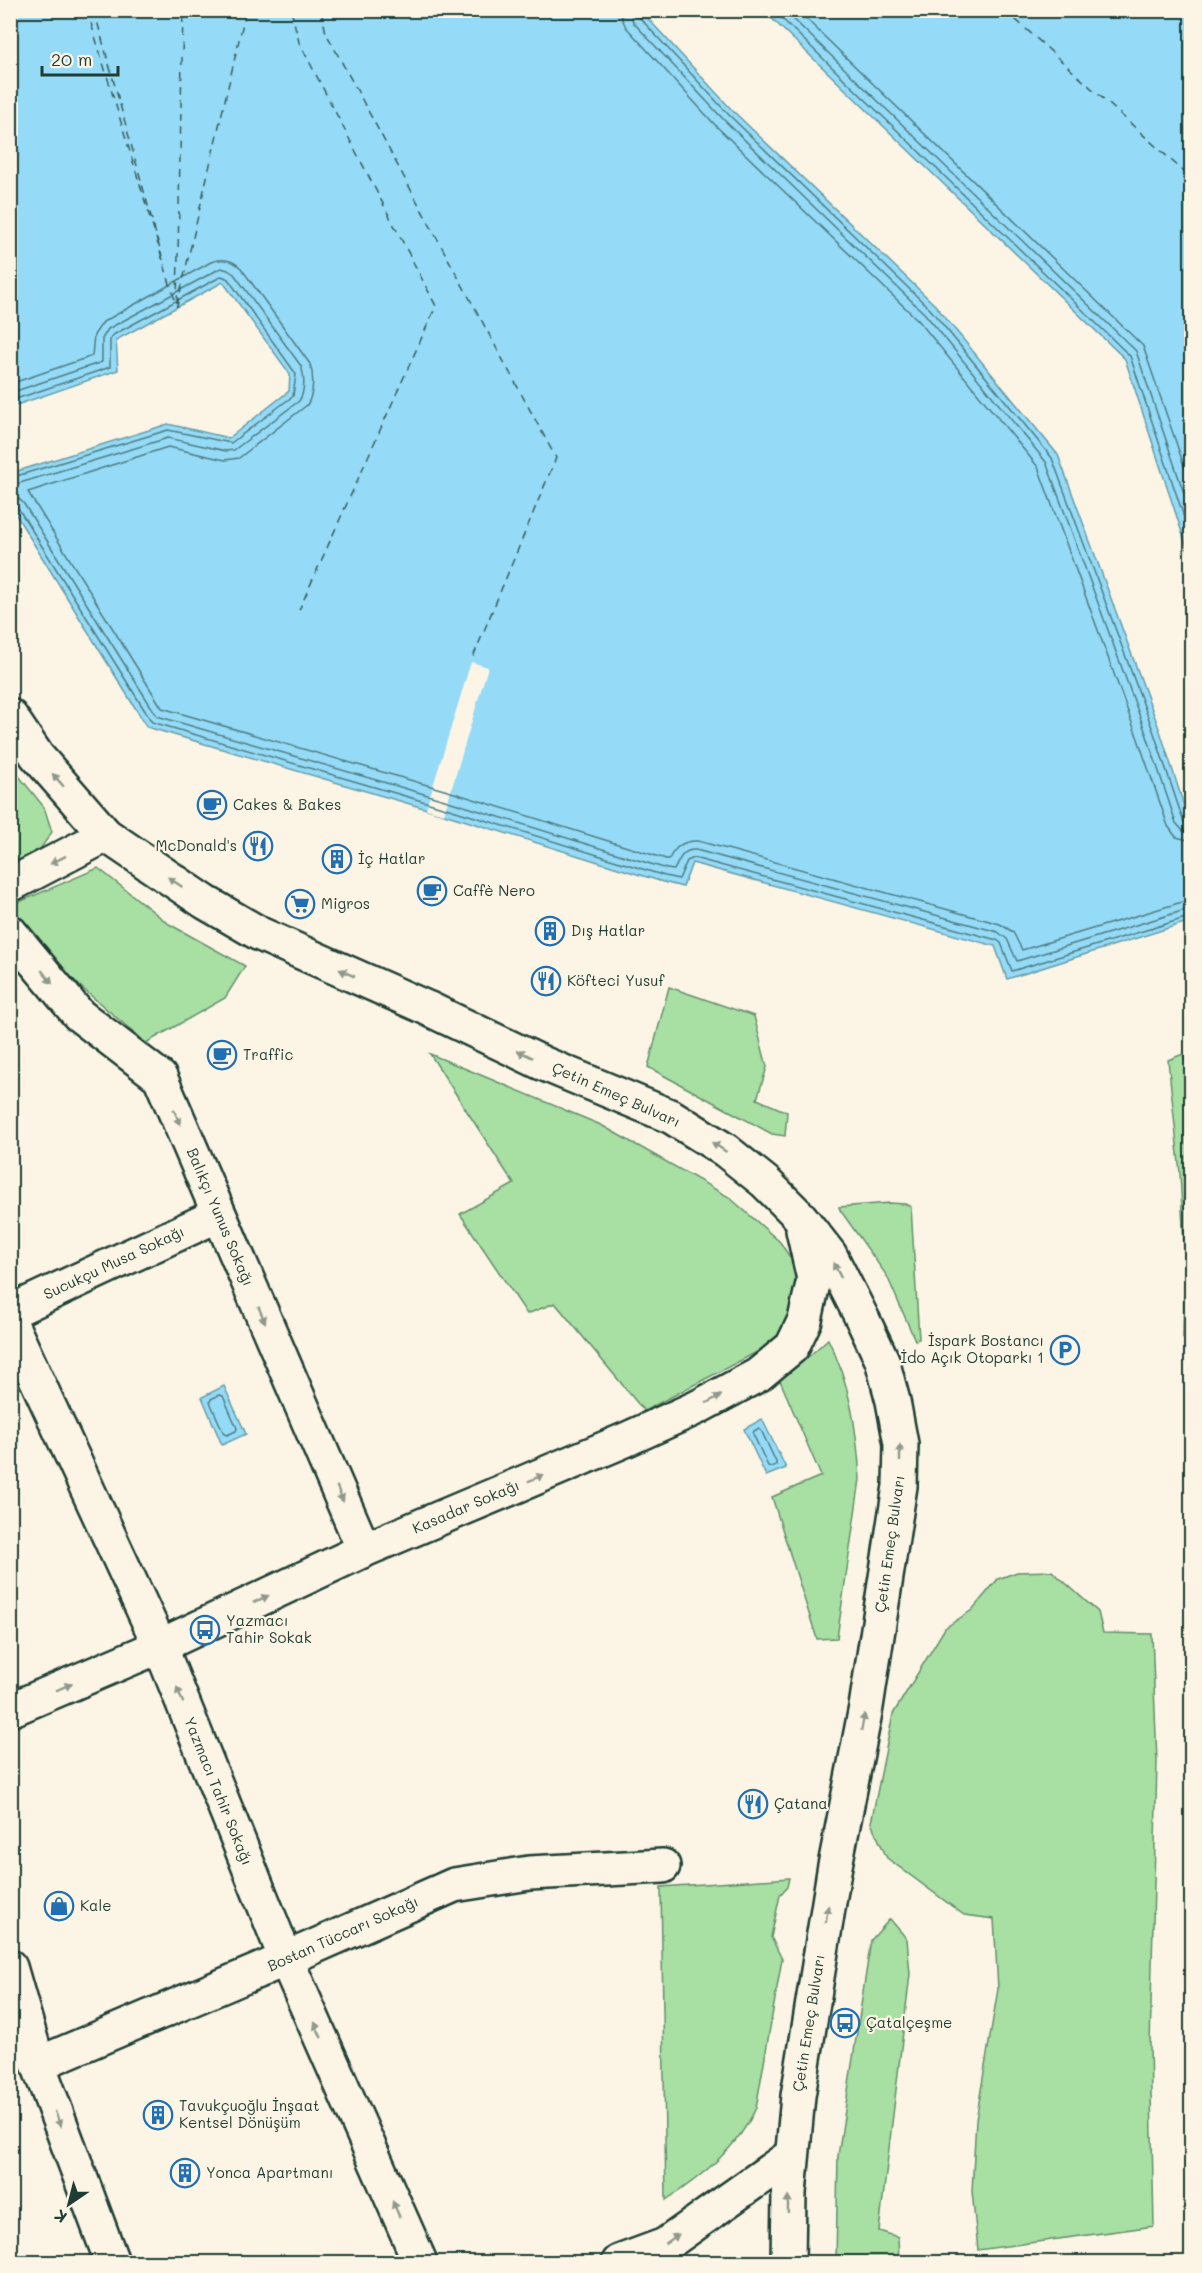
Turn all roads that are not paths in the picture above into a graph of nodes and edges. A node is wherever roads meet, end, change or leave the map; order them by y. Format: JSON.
{"nodes":[{"id":1,"x":10,"y":716,"type":"edge"},
{"id":2,"x":106,"y":836,"type":"junction"},
{"id":3,"x":10,"y":885,"type":"edge"},
{"id":4,"x":10,"y":932,"type":"edge"},
{"id":5,"x":218,"y":1215,"type":"junction"},
{"id":6,"x":801,"y":1218,"type":"junction"},
{"id":7,"x":10,"y":1312,"type":"edge"},
{"id":8,"x":10,"y":1322,"type":"edge"},
{"id":9,"x":364,"y":1550,"type":"junction"},
{"id":10,"x":160,"y":1646,"type":"junction"},
{"id":11,"x":10,"y":1710,"type":"edge"},
{"id":12,"x":663,"y":1866,"type":"dead end"},
{"id":13,"x":286,"y":1959,"type":"junction"},
{"id":14,"x":10,"y":1967,"type":"edge"},
{"id":15,"x":38,"y":2064,"type":"junction"},
{"id":16,"x":792,"y":2155,"type":"junction"},
{"id":17,"x":112,"y":2262,"type":"edge"},
{"id":18,"x":420,"y":2262,"type":"edge"},
{"id":19,"x":619,"y":2262,"type":"edge"},
{"id":20,"x":788,"y":2262,"type":"edge"}],
"edges":[{"from":2,"to":1,"type":"main road","name":"Çetin Emeç Bulvarı","one_way":true},
{"from":2,"to":3,"type":"main road","one_way":true},
{"from":6,"to":2,"type":"main road","name":"Çetin Emeç Bulvarı","one_way":true},
{"from":4,"to":5,"type":"main road","name":"Balıkçı Yunus Sokağı","one_way":true},
{"from":5,"to":7,"type":"main road","name":"Sucukçu Musa Sokağı"},
{"from":5,"to":9,"type":"main road","name":"Balıkçı Yunus Sokağı","one_way":true},
{"from":9,"to":6,"type":"main road","name":"Kasadar Sokağı","one_way":true},
{"from":16,"to":6,"type":"main road","name":"Çetin Emeç Bulvarı","one_way":true},
{"from":8,"to":10,"type":"main road","name":"Yazmacı Tahir Sokağı"},
{"from":10,"to":9,"type":"main road","name":"Kasadar Sokağı","one_way":true},
{"from":11,"to":10,"type":"main road","name":"Kasadar Sokağı","one_way":true},
{"from":13,"to":10,"type":"main road","name":"Yazmacı Tahir Sokağı","one_way":true},
{"from":12,"to":13,"type":"main road","name":"Bostan Tüccarı Sokağı"},
{"from":13,"to":15,"type":"main road","name":"Bostan Tüccarı Sokağı"},
{"from":18,"to":13,"type":"main road","name":"Yazmacı Tahir Sokağı","one_way":true},
{"from":14,"to":15,"type":"main road"},
{"from":15,"to":17,"type":"main road","one_way":true},
{"from":19,"to":16,"type":"main road","one_way":true},
{"from":20,"to":16,"type":"main road","name":"Çetin Emeç Bulvarı","one_way":true}]}
